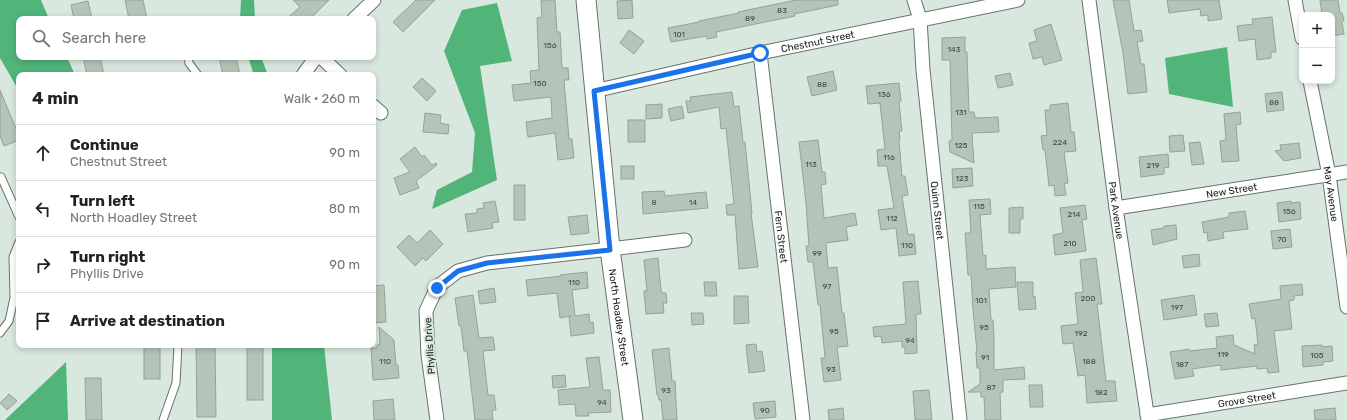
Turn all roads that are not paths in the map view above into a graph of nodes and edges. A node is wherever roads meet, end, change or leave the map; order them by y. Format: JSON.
{"nodes":[{"id":1,"x":374,"y":0,"type":"edge"},
{"id":2,"x":586,"y":0,"type":"edge"},
{"id":3,"x":914,"y":0,"type":"edge"},
{"id":4,"x":1018,"y":0,"type":"edge"},
{"id":5,"x":1089,"y":0,"type":"edge"},
{"id":6,"x":1295,"y":0,"type":"edge"},
{"id":7,"x":357,"y":16,"type":"edge"},
{"id":8,"x":920,"y":19,"type":"junction"},
{"id":9,"x":1299,"y":22,"type":"edge"},
{"id":10,"x":760,"y":53,"type":"junction"},
{"id":11,"x":188,"y":60,"type":"edge"},
{"id":12,"x":314,"y":60,"type":"edge"},
{"id":13,"x":325,"y":60,"type":"edge"},
{"id":14,"x":196,"y":72,"type":"edge"},
{"id":15,"x":305,"y":72,"type":"edge"},
{"id":16,"x":337,"y":72,"type":"edge"},
{"id":17,"x":1311,"y":84,"type":"edge"},
{"id":18,"x":594,"y":91,"type":"junction"},
{"id":19,"x":1347,"y":172,"type":"edge"},
{"id":20,"x":1329,"y":175,"type":"junction"},
{"id":21,"x":1,"y":177,"type":"dead end"},
{"id":22,"x":1116,"y":208,"type":"junction"},
{"id":23,"x":16,"y":210,"type":"edge"},
{"id":24,"x":685,"y":240,"type":"dead end"},
{"id":25,"x":16,"y":250,"type":"edge"},
{"id":26,"x":610,"y":250,"type":"junction"},
{"id":27,"x":1347,"y":307,"type":"edge"},
{"id":28,"x":0,"y":332,"type":"edge"},
{"id":29,"x":178,"y":348,"type":"edge"},
{"id":30,"x":1347,"y":382,"type":"edge"},
{"id":31,"x":1148,"y":417,"type":"edge"},
{"id":32,"x":164,"y":420,"type":"edge"},
{"id":33,"x":437,"y":420,"type":"edge"},
{"id":34,"x":633,"y":420,"type":"edge"},
{"id":35,"x":803,"y":420,"type":"edge"},
{"id":36,"x":960,"y":420,"type":"edge"}],
"edges":[{"from":1,"to":7,"type":"street"},
{"from":2,"to":18,"type":"street","name":"North Hoadley Street"},
{"from":3,"to":8,"type":"street","name":"Quinn Street"},
{"from":4,"to":8,"type":"street","name":"Chestnut Street"},
{"from":5,"to":22,"type":"street","name":"Park Avenue"},
{"from":6,"to":9,"type":"street"},
{"from":8,"to":10,"type":"street","name":"Chestnut Street"},
{"from":8,"to":36,"type":"street","name":"Quinn Street"},
{"from":10,"to":18,"type":"street","name":"Chestnut Street"},
{"from":10,"to":35,"type":"street","name":"Fern Street"},
{"from":11,"to":14,"type":"lane"},
{"from":12,"to":15,"type":"street"},
{"from":13,"to":16,"type":"street"},
{"from":17,"to":20,"type":"street","name":"May Avenue"},
{"from":18,"to":26,"type":"street","name":"North Hoadley Street"},
{"from":19,"to":20,"type":"street","name":"New Street"},
{"from":20,"to":22,"type":"street","name":"New Street"},
{"from":20,"to":27,"type":"street","name":"May Avenue"},
{"from":21,"to":23,"type":"lane"},
{"from":22,"to":31,"type":"street","name":"Park Avenue"},
{"from":24,"to":26,"type":"street","name":"Phyllis Drive"},
{"from":25,"to":28,"type":"lane"},
{"from":26,"to":33,"type":"street","name":"Phyllis Drive"},
{"from":26,"to":34,"type":"street","name":"North Hoadley Street"},
{"from":29,"to":32,"type":"lane"},
{"from":30,"to":31,"type":"street","name":"Grove Street"}]}
